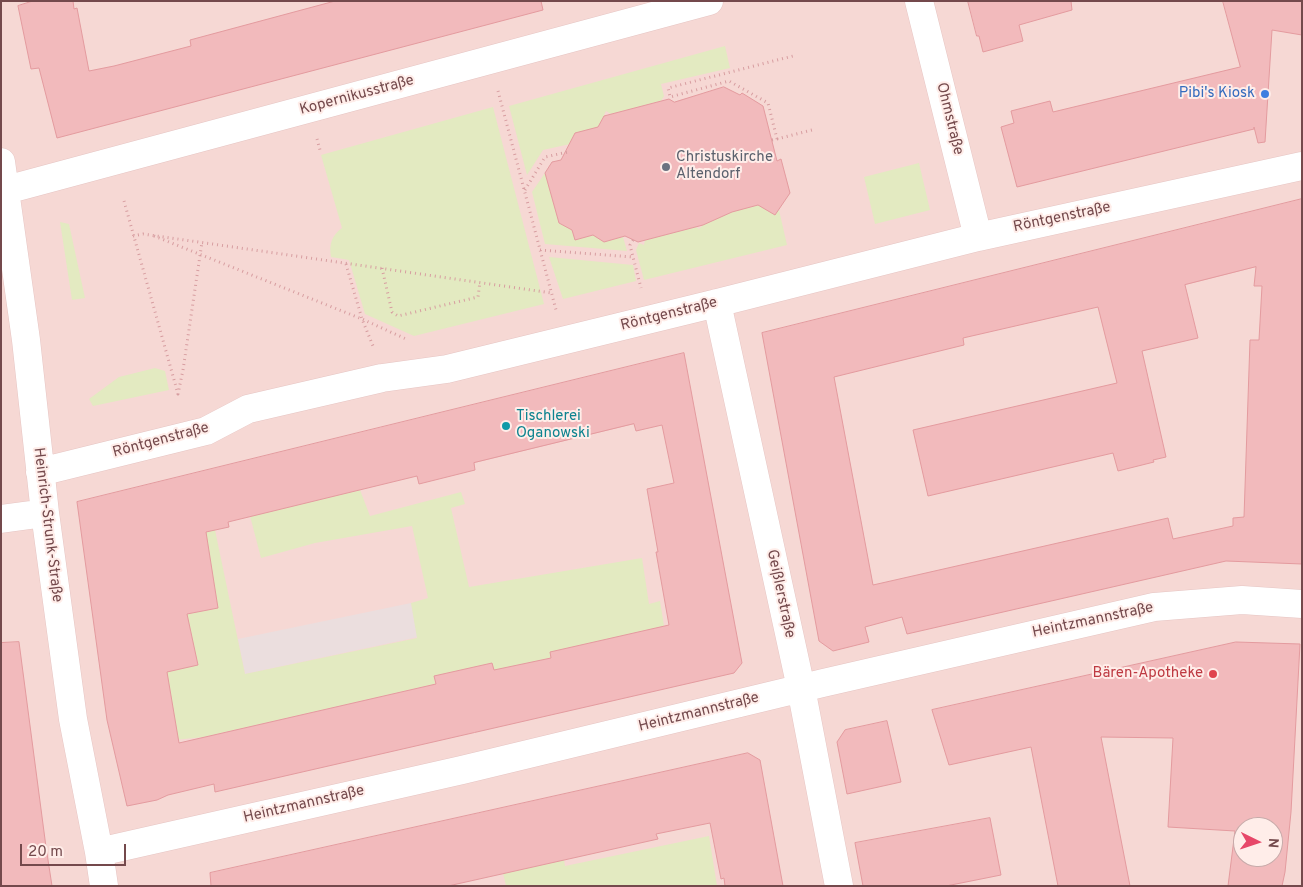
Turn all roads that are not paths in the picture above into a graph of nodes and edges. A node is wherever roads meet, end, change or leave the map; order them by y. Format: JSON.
{"nodes":[{"id":1,"x":708,"y":1,"type":"edge"},
{"id":2,"x":919,"y":1,"type":"edge"},
{"id":3,"x":1,"y":162,"type":"edge"},
{"id":4,"x":1302,"y":166,"type":"edge"},
{"id":5,"x":6,"y":190,"type":"junction"},
{"id":6,"x":978,"y":237,"type":"junction"},
{"id":7,"x":717,"y":303,"type":"junction"},
{"id":8,"x":40,"y":472,"type":"junction"},
{"id":9,"x":45,"y":513,"type":"junction"},
{"id":10,"x":1,"y":519,"type":"edge"},
{"id":11,"x":1302,"y":604,"type":"edge"},
{"id":12,"x":801,"y":688,"type":"junction"},
{"id":13,"x":99,"y":852,"type":"junction"},
{"id":14,"x":104,"y":886,"type":"edge"},
{"id":15,"x":839,"y":886,"type":"edge"}],
"edges":[{"from":1,"to":5,"type":"street","name":"Kopernikusstraße"},
{"from":2,"to":6,"type":"street","name":"Ohmstraße"},
{"from":3,"to":5,"type":"street","name":"Heinrich-Strunk-Straße"},
{"from":4,"to":6,"type":"street","name":"Röntgenstraße"},
{"from":5,"to":8,"type":"street","name":"Heinrich-Strunk-Straße"},
{"from":6,"to":7,"type":"street","name":"Röntgenstraße"},
{"from":7,"to":8,"type":"street","name":"Röntgenstraße"},
{"from":7,"to":12,"type":"street","name":"Geißlerstraße"},
{"from":8,"to":9,"type":"street","name":"Heinrich-Strunk-Straße"},
{"from":9,"to":10,"type":"street"},
{"from":9,"to":13,"type":"street","name":"Heinrich-Strunk-Straße"},
{"from":11,"to":12,"type":"street","name":"Heintzmannstraße"},
{"from":12,"to":13,"type":"street","name":"Heintzmannstraße"},
{"from":12,"to":15,"type":"street","name":"Geißlerstraße"},
{"from":13,"to":14,"type":"street","name":"Heinrich-Strunk-Straße"}]}
